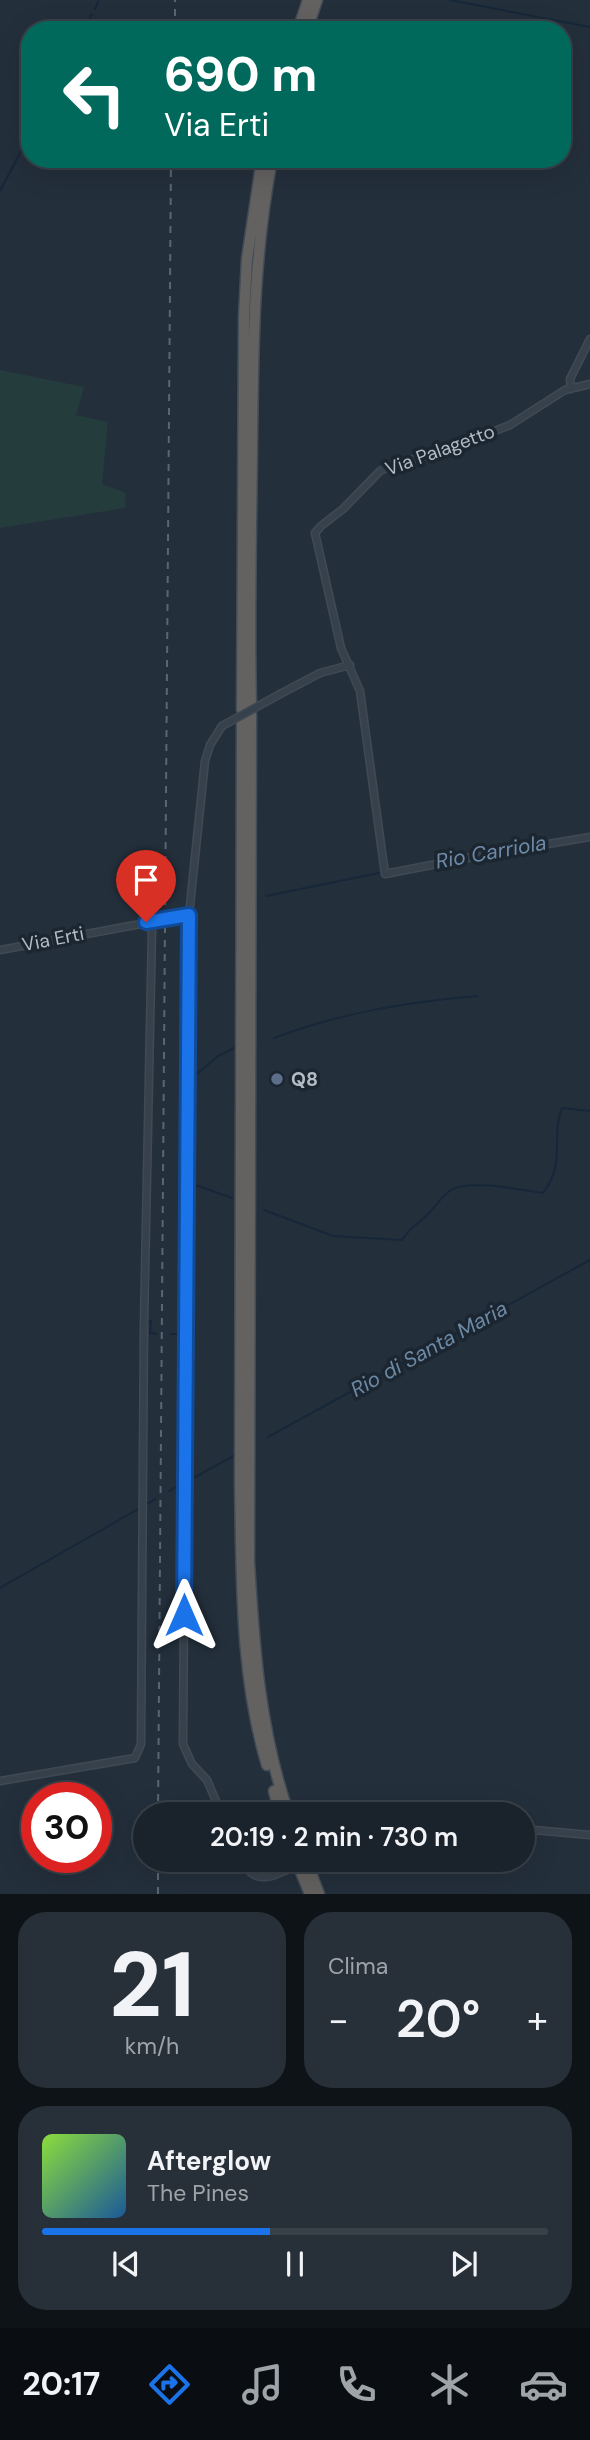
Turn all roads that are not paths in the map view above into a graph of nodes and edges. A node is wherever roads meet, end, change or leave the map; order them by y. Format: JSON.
{"nodes":[{"id":1,"x":308,"y":0,"type":"edge"},
{"id":2,"x":317,"y":0,"type":"edge"},
{"id":3,"x":301,"y":21,"type":"edge"},
{"id":4,"x":310,"y":21,"type":"edge"},
{"id":5,"x":261,"y":168,"type":"edge"},
{"id":6,"x":271,"y":168,"type":"edge"},
{"id":7,"x":590,"y":339,"type":"edge"},
{"id":8,"x":590,"y":384,"type":"edge"},
{"id":9,"x":571,"y":389,"type":"junction"},
{"id":10,"x":350,"y":665,"type":"junction"},
{"id":11,"x":247,"y":712,"type":"junction"},
{"id":12,"x":590,"y":837,"type":"edge"},
{"id":13,"x":189,"y":915,"type":"junction"},
{"id":14,"x":141,"y":923,"type":"junction"},
{"id":15,"x":0,"y":950,"type":"edge"},
{"id":16,"x":0,"y":1781,"type":"edge"},
{"id":17,"x":216,"y":1802,"type":"edge"},
{"id":18,"x":276,"y":1802,"type":"edge"},
{"id":19,"x":285,"y":1802,"type":"edge"},
{"id":20,"x":535,"y":1830,"type":"edge"},
{"id":21,"x":590,"y":1835,"type":"edge"},
{"id":22,"x":250,"y":1872,"type":"edge"},
{"id":23,"x":282,"y":1872,"type":"edge"},
{"id":24,"x":301,"y":1872,"type":"edge"},
{"id":25,"x":311,"y":1872,"type":"edge"},
{"id":26,"x":310,"y":1894,"type":"edge"},
{"id":27,"x":319,"y":1894,"type":"edge"}],
"edges":[{"from":1,"to":3,"type":"highway"},
{"from":2,"to":4,"type":"highway"},
{"from":5,"to":11,"type":"highway"},
{"from":6,"to":11,"type":"highway"},
{"from":7,"to":9,"type":"street"},
{"from":8,"to":9,"type":"street","name":"Via Palagetto"},
{"from":9,"to":10,"type":"street","name":"Via Palagetto"},
{"from":10,"to":12,"type":"street","name":"Via Palagetto"},
{"from":10,"to":13,"type":"street","bridge":true},
{"from":11,"to":18,"type":"highway"},
{"from":11,"to":19,"type":"highway"},
{"from":13,"to":14,"type":"street","name":"Via Erti"},
{"from":13,"to":17,"type":"street"},
{"from":14,"to":15,"type":"street","name":"Via Erti"},
{"from":14,"to":16,"type":"street"},
{"from":20,"to":21,"type":"street"},
{"from":22,"to":23,"type":"street","bridge":true},
{"from":24,"to":26,"type":"highway"},
{"from":25,"to":27,"type":"highway"}]}
